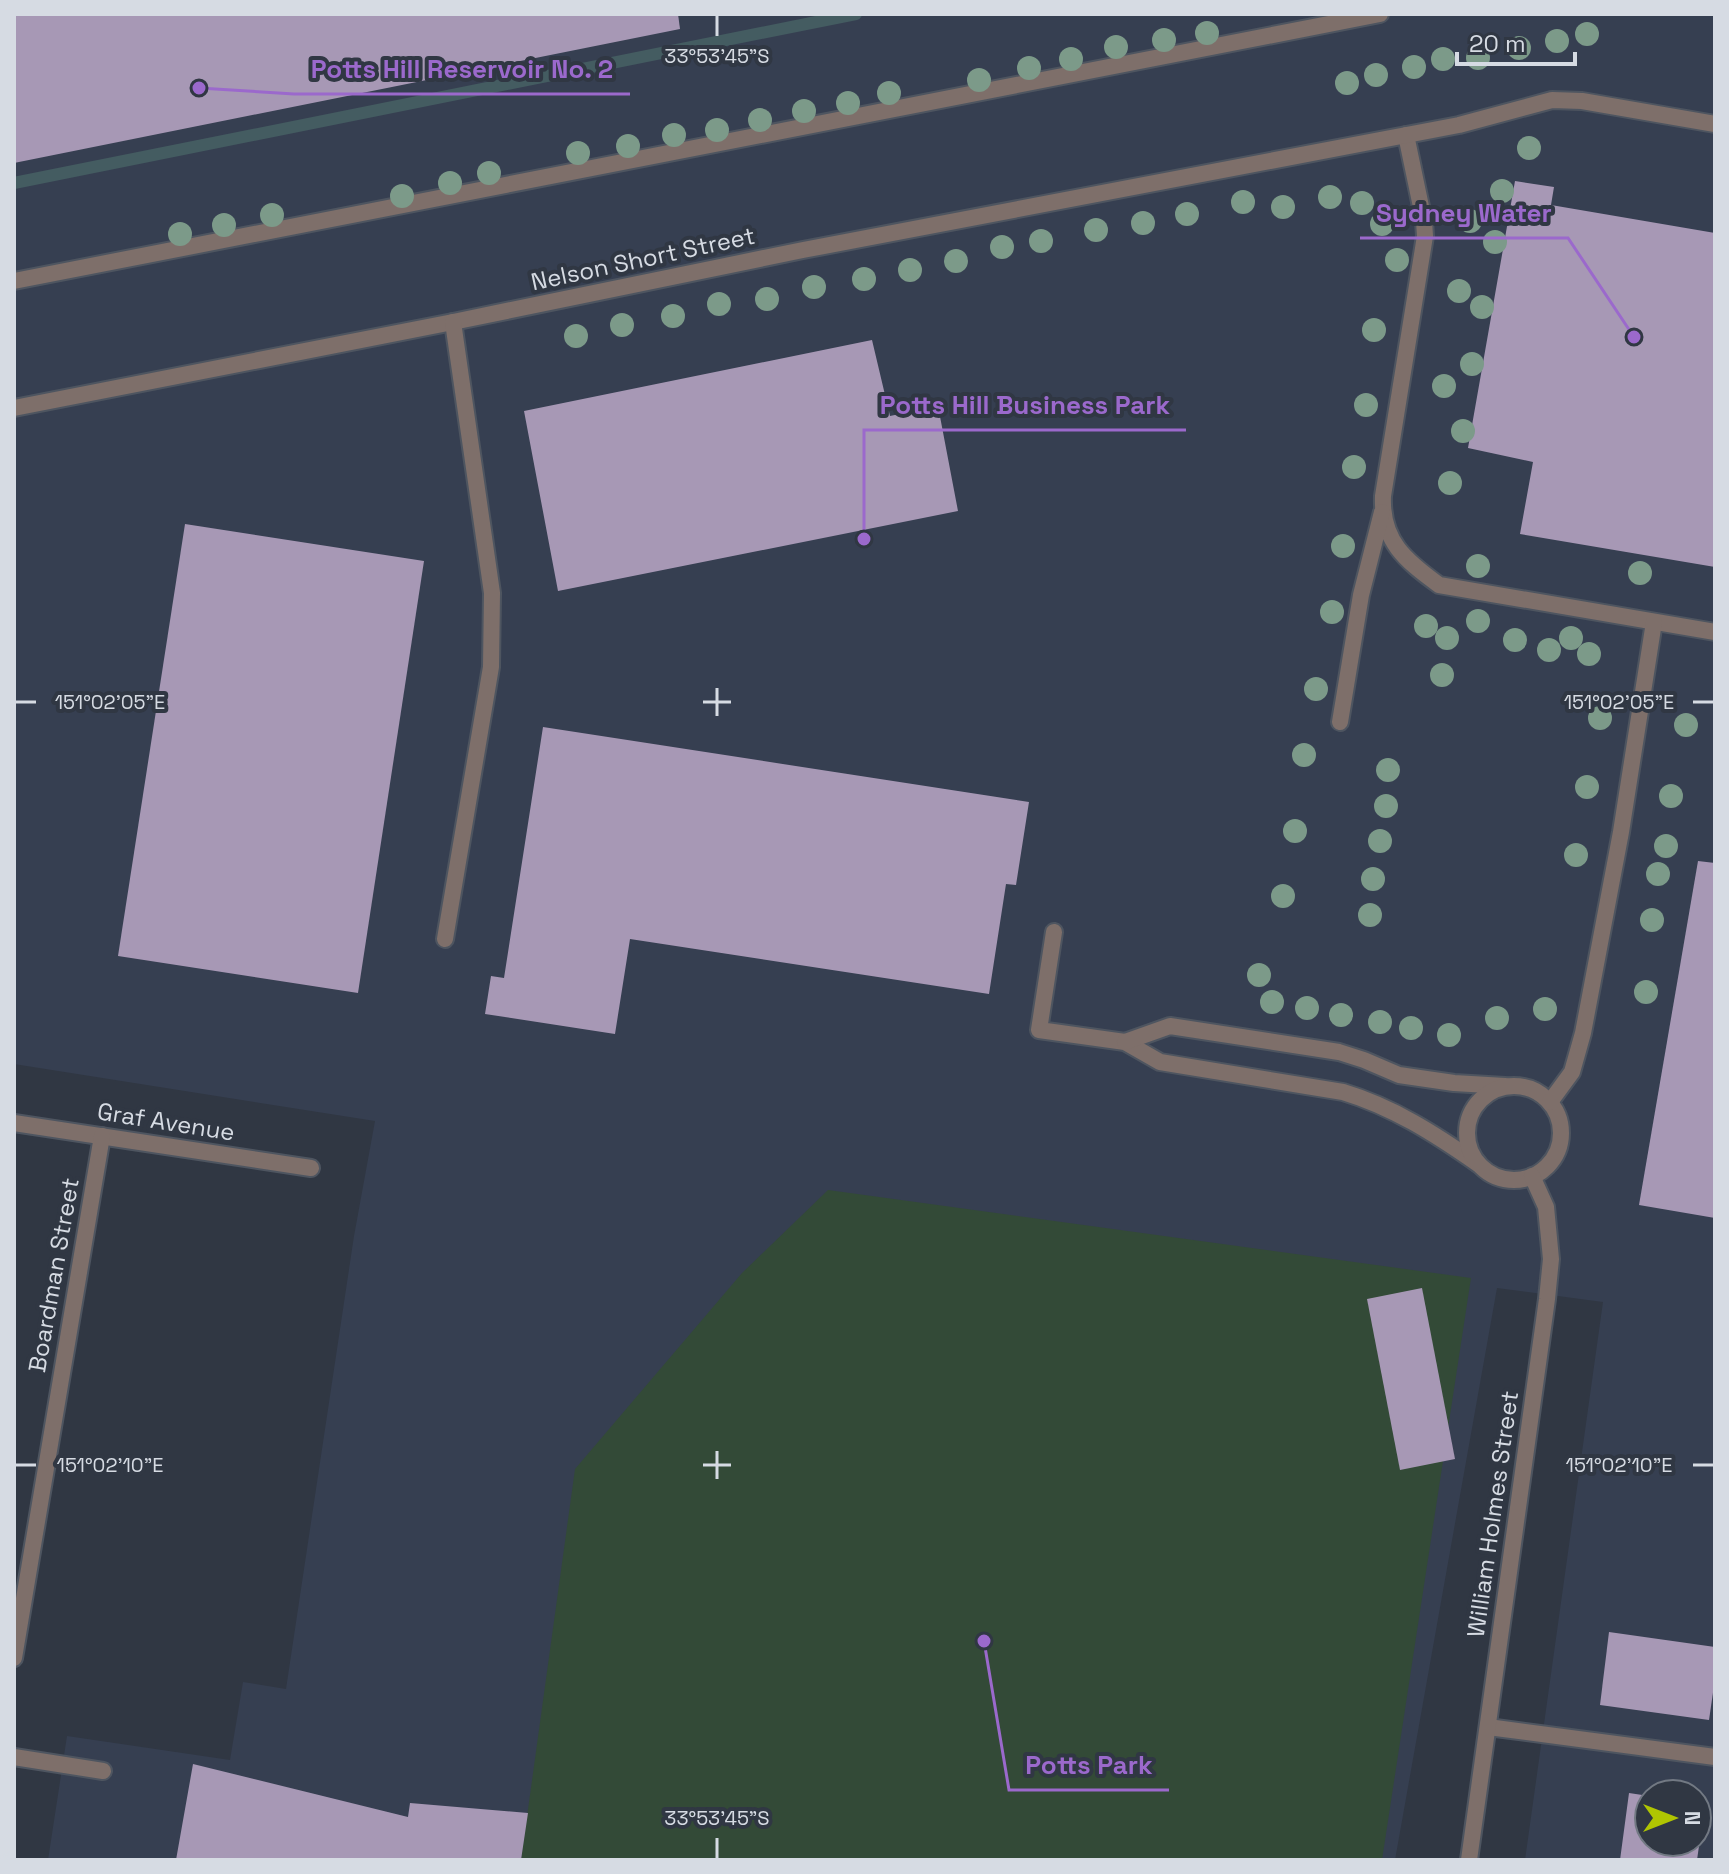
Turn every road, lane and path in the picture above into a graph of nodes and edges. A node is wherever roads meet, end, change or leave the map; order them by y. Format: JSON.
{"nodes":[{"id":1,"x":1380,"y":14,"type":"edge"},
{"id":2,"x":1715,"y":124,"type":"edge"},
{"id":3,"x":1406,"y":135,"type":"junction"},
{"id":4,"x":14,"y":281,"type":"edge"},
{"id":5,"x":453,"y":322,"type":"junction"},
{"id":6,"x":14,"y":408,"type":"edge"},
{"id":7,"x":1382,"y":511,"type":"junction"},
{"id":8,"x":1654,"y":622,"type":"junction"},
{"id":9,"x":1715,"y":632,"type":"edge"},
{"id":10,"x":1340,"y":722,"type":"dead end"},
{"id":11,"x":1054,"y":932,"type":"dead end"},
{"id":12,"x":445,"y":939,"type":"dead end"},
{"id":13,"x":1125,"y":1042,"type":"junction"},
{"id":14,"x":1505,"y":1086,"type":"junction"},
{"id":15,"x":1550,"y":1102,"type":"junction"},
{"id":16,"x":14,"y":1123,"type":"edge"},
{"id":17,"x":102,"y":1136,"type":"junction"},
{"id":18,"x":1478,"y":1164,"type":"junction"},
{"id":19,"x":311,"y":1168,"type":"dead end"},
{"id":20,"x":1532,"y":1176,"type":"junction"},
{"id":21,"x":14,"y":1658,"type":"edge"},
{"id":22,"x":1488,"y":1727,"type":"junction"},
{"id":23,"x":14,"y":1757,"type":"edge"},
{"id":24,"x":1715,"y":1757,"type":"edge"},
{"id":25,"x":103,"y":1771,"type":"dead end"},
{"id":26,"x":1469,"y":1860,"type":"edge"}],
"edges":[{"from":1,"to":4,"type":"street"},
{"from":2,"to":3,"type":"street","name":"Nelson Short Street"},
{"from":3,"to":5,"type":"street","name":"Nelson Short Street"},
{"from":3,"to":7,"type":"street"},
{"from":5,"to":6,"type":"street","name":"Nelson Short Street"},
{"from":5,"to":12,"type":"street"},
{"from":7,"to":8,"type":"street"},
{"from":7,"to":10,"type":"street"},
{"from":8,"to":9,"type":"street"},
{"from":8,"to":15,"type":"street"},
{"from":11,"to":13,"type":"street"},
{"from":13,"to":14,"type":"street"},
{"from":13,"to":18,"type":"street"},
{"from":14,"to":15,"type":"street"},
{"from":14,"to":18,"type":"street"},
{"from":15,"to":20,"type":"street"},
{"from":16,"to":17,"type":"street","name":"Graf Avenue"},
{"from":17,"to":19,"type":"street","name":"Graf Avenue"},
{"from":17,"to":21,"type":"street","name":"Boardman Street"},
{"from":18,"to":20,"type":"street"},
{"from":20,"to":22,"type":"street","name":"William Holmes Street"},
{"from":22,"to":24,"type":"street"},
{"from":22,"to":26,"type":"street","name":"William Holmes Street"},
{"from":23,"to":25,"type":"street"}]}
